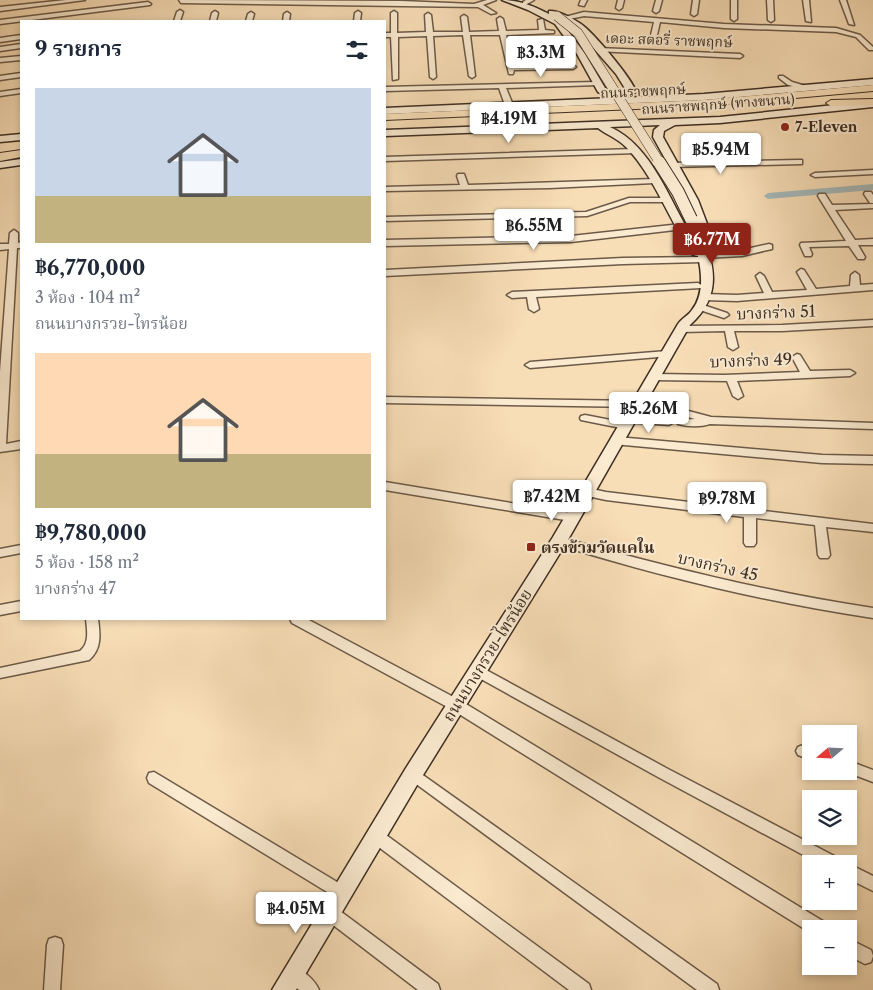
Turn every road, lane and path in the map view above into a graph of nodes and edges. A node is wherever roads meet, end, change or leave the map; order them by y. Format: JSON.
{"nodes":[{"id":1,"x":82,"y":0,"type":"edge"},
{"id":2,"x":493,"y":0,"type":"edge"},
{"id":3,"x":506,"y":0,"type":"edge"},
{"id":4,"x":515,"y":0,"type":"edge"},
{"id":5,"x":621,"y":0,"type":"edge"},
{"id":6,"x":659,"y":0,"type":"edge"},
{"id":7,"x":696,"y":0,"type":"edge"},
{"id":8,"x":734,"y":0,"type":"edge"},
{"id":9,"x":770,"y":0,"type":"edge"},
{"id":10,"x":806,"y":0,"type":"edge"},
{"id":11,"x":843,"y":0,"type":"edge"},
{"id":12,"x":181,"y":1,"type":"edge"},
{"id":13,"x":198,"y":1,"type":"edge"},
{"id":14,"x":234,"y":1,"type":"edge"},
{"id":15,"x":271,"y":1,"type":"edge"},
{"id":16,"x":310,"y":1,"type":"edge"},
{"id":17,"x":350,"y":1,"type":"edge"},
{"id":18,"x":387,"y":1,"type":"edge"},
{"id":19,"x":440,"y":2,"type":"edge"},
{"id":20,"x":480,"y":3,"type":"edge"},
{"id":21,"x":148,"y":4,"type":"dead end"},
{"id":22,"x":528,"y":4,"type":"edge"},
{"id":23,"x":619,"y":8,"type":"dead end"},
{"id":24,"x":0,"y":9,"type":"edge"},
{"id":25,"x":656,"y":11,"type":"dead end"},
{"id":26,"x":180,"y":12,"type":"dead end"},
{"id":27,"x":322,"y":13,"type":"dead end"},
{"id":28,"x":358,"y":13,"type":"dead end"},
{"id":29,"x":394,"y":13,"type":"dead end"},
{"id":30,"x":493,"y":13,"type":"dead end"},
{"id":31,"x":215,"y":14,"type":"dead end"},
{"id":32,"x":251,"y":14,"type":"dead end"},
{"id":33,"x":287,"y":14,"type":"dead end"},
{"id":34,"x":694,"y":14,"type":"dead end"},
{"id":35,"x":428,"y":15,"type":"dead end"},
{"id":36,"x":464,"y":17,"type":"dead end"},
{"id":37,"x":558,"y":17,"type":"junction"},
{"id":38,"x":734,"y":18,"type":"dead end"},
{"id":39,"x":40,"y":19,"type":"edge"},
{"id":40,"x":500,"y":19,"type":"dead end"},
{"id":41,"x":20,"y":20,"type":"edge"},
{"id":42,"x":27,"y":20,"type":"edge"},
{"id":43,"x":177,"y":20,"type":"edge"},
{"id":44,"x":213,"y":20,"type":"edge"},
{"id":45,"x":249,"y":20,"type":"edge"},
{"id":46,"x":286,"y":20,"type":"edge"},
{"id":47,"x":322,"y":20,"type":"edge"},
{"id":48,"x":357,"y":20,"type":"edge"},
{"id":49,"x":541,"y":20,"type":"dead end"},
{"id":50,"x":658,"y":20,"type":"junction"},
{"id":51,"x":771,"y":20,"type":"dead end"},
{"id":52,"x":809,"y":21,"type":"dead end"},
{"id":53,"x":0,"y":22,"type":"edge"},
{"id":54,"x":852,"y":24,"type":"dead end"},
{"id":55,"x":552,"y":32,"type":"dead end"},
{"id":56,"x":466,"y":33,"type":"junction"},
{"id":57,"x":503,"y":33,"type":"junction"},
{"id":58,"x":542,"y":33,"type":"junction"},
{"id":59,"x":386,"y":34,"type":"edge"},
{"id":60,"x":394,"y":34,"type":"junction"},
{"id":61,"x":430,"y":34,"type":"junction"},
{"id":62,"x":654,"y":35,"type":"dead end"},
{"id":63,"x":20,"y":37,"type":"edge"},
{"id":64,"x":0,"y":40,"type":"edge"},
{"id":65,"x":20,"y":46,"type":"edge"},
{"id":66,"x":0,"y":49,"type":"edge"},
{"id":67,"x":871,"y":49,"type":"dead end"},
{"id":68,"x":598,"y":50,"type":"junction"},
{"id":69,"x":740,"y":56,"type":"dead end"},
{"id":70,"x":20,"y":58,"type":"edge"},
{"id":71,"x":0,"y":60,"type":"edge"},
{"id":72,"x":573,"y":67,"type":"dead end"},
{"id":73,"x":20,"y":75,"type":"edge"},
{"id":74,"x":619,"y":75,"type":"junction"},
{"id":75,"x":472,"y":76,"type":"dead end"},
{"id":76,"x":433,"y":77,"type":"dead end"},
{"id":77,"x":781,"y":77,"type":"dead end"},
{"id":78,"x":0,"y":78,"type":"edge"},
{"id":79,"x":873,"y":82,"type":"edge"},
{"id":80,"x":499,"y":84,"type":"junction"},
{"id":81,"x":386,"y":85,"type":"edge"},
{"id":82,"x":847,"y":85,"type":"junction"},
{"id":83,"x":597,"y":86,"type":"junction"},
{"id":84,"x":810,"y":88,"type":"junction"},
{"id":85,"x":873,"y":88,"type":"edge"},
{"id":86,"x":386,"y":89,"type":"edge"},
{"id":87,"x":20,"y":91,"type":"edge"},
{"id":88,"x":0,"y":94,"type":"edge"},
{"id":89,"x":784,"y":97,"type":"junction"},
{"id":90,"x":873,"y":98,"type":"edge"},
{"id":91,"x":664,"y":99,"type":"junction"},
{"id":92,"x":584,"y":103,"type":"junction"},
{"id":93,"x":873,"y":103,"type":"edge"},
{"id":94,"x":824,"y":104,"type":"junction"},
{"id":95,"x":509,"y":105,"type":"junction"},
{"id":96,"x":386,"y":111,"type":"edge"},
{"id":97,"x":386,"y":117,"type":"edge"},
{"id":98,"x":673,"y":122,"type":"junction"},
{"id":99,"x":592,"y":125,"type":"junction"},
{"id":100,"x":386,"y":130,"type":"edge"},
{"id":101,"x":386,"y":130,"type":"edge"},
{"id":102,"x":20,"y":137,"type":"edge"},
{"id":103,"x":658,"y":137,"type":"junction"},
{"id":104,"x":0,"y":139,"type":"edge"},
{"id":105,"x":20,"y":145,"type":"edge"},
{"id":106,"x":0,"y":147,"type":"edge"},
{"id":107,"x":631,"y":147,"type":"junction"},
{"id":108,"x":20,"y":154,"type":"edge"},
{"id":109,"x":540,"y":154,"type":"junction"},
{"id":110,"x":0,"y":157,"type":"edge"},
{"id":111,"x":386,"y":159,"type":"edge"},
{"id":112,"x":528,"y":161,"type":"dead end"},
{"id":113,"x":20,"y":162,"type":"edge"},
{"id":114,"x":799,"y":162,"type":"dead end"},
{"id":115,"x":0,"y":165,"type":"edge"},
{"id":116,"x":671,"y":165,"type":"junction"},
{"id":117,"x":873,"y":172,"type":"edge"},
{"id":118,"x":815,"y":175,"type":"dead end"},
{"id":119,"x":461,"y":176,"type":"dead end"},
{"id":120,"x":654,"y":181,"type":"junction"},
{"id":121,"x":465,"y":188,"type":"junction"},
{"id":122,"x":386,"y":189,"type":"edge"},
{"id":123,"x":662,"y":196,"type":"junction"},
{"id":124,"x":822,"y":196,"type":"dead end"},
{"id":125,"x":873,"y":206,"type":"edge"},
{"id":126,"x":830,"y":208,"type":"junction"},
{"id":127,"x":386,"y":219,"type":"edge"},
{"id":128,"x":686,"y":222,"type":"junction"},
{"id":129,"x":14,"y":232,"type":"dead end"},
{"id":130,"x":873,"y":242,"type":"edge"},
{"id":131,"x":386,"y":243,"type":"edge"},
{"id":132,"x":852,"y":243,"type":"junction"},
{"id":133,"x":17,"y":245,"type":"edge"},
{"id":134,"x":0,"y":247,"type":"edge"},
{"id":135,"x":769,"y":247,"type":"dead end"},
{"id":136,"x":808,"y":254,"type":"dead end"},
{"id":137,"x":701,"y":255,"type":"junction"},
{"id":138,"x":861,"y":257,"type":"dead end"},
{"id":139,"x":801,"y":272,"type":"dead end"},
{"id":140,"x":386,"y":273,"type":"edge"},
{"id":141,"x":855,"y":275,"type":"dead end"},
{"id":142,"x":760,"y":276,"type":"dead end"},
{"id":143,"x":873,"y":287,"type":"edge"},
{"id":144,"x":855,"y":288,"type":"junction"},
{"id":145,"x":813,"y":292,"type":"junction"},
{"id":146,"x":512,"y":295,"type":"dead end"},
{"id":147,"x":531,"y":295,"type":"junction"},
{"id":148,"x":769,"y":295,"type":"junction"},
{"id":149,"x":701,"y":297,"type":"junction"},
{"id":150,"x":534,"y":309,"type":"dead end"},
{"id":151,"x":724,"y":315,"type":"dead end"},
{"id":152,"x":873,"y":322,"type":"edge"},
{"id":153,"x":684,"y":324,"type":"junction"},
{"id":154,"x":729,"y":330,"type":"junction"},
{"id":155,"x":734,"y":347,"type":"dead end"},
{"id":156,"x":667,"y":354,"type":"junction"},
{"id":157,"x":797,"y":357,"type":"dead end"},
{"id":158,"x":530,"y":365,"type":"dead end"},
{"id":159,"x":806,"y":373,"type":"junction"},
{"id":160,"x":850,"y":373,"type":"dead end"},
{"id":161,"x":654,"y":377,"type":"junction"},
{"id":162,"x":732,"y":377,"type":"junction"},
{"id":163,"x":738,"y":396,"type":"dead end"},
{"id":164,"x":386,"y":400,"type":"edge"},
{"id":165,"x":639,"y":404,"type":"junction"},
{"id":166,"x":665,"y":409,"type":"tunnel mouth"},
{"id":167,"x":682,"y":417,"type":"tunnel mouth"},
{"id":168,"x":585,"y":418,"type":"dead end"},
{"id":169,"x":669,"y":422,"type":"tunnel mouth"},
{"id":170,"x":628,"y":423,"type":"junction"},
{"id":171,"x":873,"y":426,"type":"edge"},
{"id":172,"x":617,"y":441,"type":"junction"},
{"id":173,"x":20,"y":445,"type":"edge"},
{"id":174,"x":0,"y":448,"type":"edge"},
{"id":175,"x":873,"y":460,"type":"edge"},
{"id":176,"x":386,"y":486,"type":"edge"},
{"id":177,"x":587,"y":492,"type":"junction"},
{"id":178,"x":750,"y":513,"type":"junction"},
{"id":179,"x":572,"y":517,"type":"junction"},
{"id":180,"x":820,"y":522,"type":"junction"},
{"id":181,"x":873,"y":528,"type":"edge"},
{"id":182,"x":559,"y":541,"type":"junction"},
{"id":183,"x":750,"y":542,"type":"dead end"},
{"id":184,"x":20,"y":549,"type":"edge"},
{"id":185,"x":0,"y":553,"type":"edge"},
{"id":186,"x":824,"y":555,"type":"dead end"},
{"id":187,"x":20,"y":606,"type":"edge"},
{"id":188,"x":0,"y":610,"type":"edge"},
{"id":189,"x":873,"y":613,"type":"edge"},
{"id":190,"x":92,"y":620,"type":"edge"},
{"id":191,"x":298,"y":620,"type":"edge"},
{"id":192,"x":477,"y":670,"type":"junction"},
{"id":193,"x":0,"y":673,"type":"edge"},
{"id":194,"x":456,"y":705,"type":"junction"},
{"id":195,"x":858,"y":770,"type":"edge"},
{"id":196,"x":412,"y":774,"type":"junction"},
{"id":197,"x":873,"y":776,"type":"edge"},
{"id":198,"x":154,"y":778,"type":"dead end"},
{"id":199,"x":377,"y":837,"type":"junction"},
{"id":200,"x":818,"y":855,"type":"edge"},
{"id":201,"x":857,"y":875,"type":"edge"},
{"id":202,"x":873,"y":884,"type":"edge"},
{"id":203,"x":342,"y":893,"type":"junction"},
{"id":204,"x":330,"y":913,"type":"junction"},
{"id":205,"x":805,"y":920,"type":"edge"},
{"id":206,"x":55,"y":945,"type":"dead end"},
{"id":207,"x":857,"y":952,"type":"edge"},
{"id":208,"x":865,"y":956,"type":"dead end"},
{"id":209,"x":288,"y":982,"type":"edge"},
{"id":210,"x":52,"y":990,"type":"edge"},
{"id":211,"x":310,"y":990,"type":"edge"},
{"id":212,"x":432,"y":990,"type":"edge"},
{"id":213,"x":583,"y":990,"type":"edge"},
{"id":214,"x":711,"y":990,"type":"edge"}],
"edges":[{"from":1,"to":24,"type":"street"},
{"from":2,"to":20,"type":"street"},
{"from":3,"to":22,"type":"main road","name":"ถนนบางกรวย-ไทรน้อย"},
{"from":4,"to":22,"type":"main road","name":"ถนนบางกรวย-ไทรน้อย"},
{"from":5,"to":23,"type":"street"},
{"from":6,"to":25,"type":"street"},
{"from":7,"to":34,"type":"street"},
{"from":8,"to":38,"type":"street"},
{"from":9,"to":51,"type":"street"},
{"from":10,"to":52,"type":"street"},
{"from":11,"to":54,"type":"street"},
{"from":12,"to":13,"type":"street"},
{"from":13,"to":14,"type":"street"},
{"from":14,"to":15,"type":"street"},
{"from":15,"to":16,"type":"street"},
{"from":16,"to":17,"type":"street"},
{"from":17,"to":18,"type":"street"},
{"from":18,"to":19,"type":"street"},
{"from":19,"to":20,"type":"street"},
{"from":20,"to":30,"type":"street"},
{"from":21,"to":39,"type":"street"},
{"from":22,"to":37,"type":"main road","name":"ถนนบางกรวย-ไทรน้อย"},
{"from":22,"to":37,"type":"main road","name":"ถนนบางกรวย-ไทรน้อย"},
{"from":22,"to":83,"type":"main road"},
{"from":26,"to":43,"type":"street"},
{"from":27,"to":47,"type":"street"},
{"from":28,"to":48,"type":"street"},
{"from":29,"to":60,"type":"street"},
{"from":31,"to":44,"type":"street"},
{"from":32,"to":45,"type":"street"},
{"from":33,"to":46,"type":"street"},
{"from":35,"to":61,"type":"street"},
{"from":36,"to":56,"type":"street"},
{"from":37,"to":50,"type":"street"},
{"from":37,"to":68,"type":"main road"},
{"from":37,"to":128,"type":"main road","name":"ถนนบางกรวย-ไทรน้อย","bridge":true},
{"from":39,"to":42,"type":"street"},
{"from":40,"to":57,"type":"street"},
{"from":41,"to":53,"type":"street"},
{"from":49,"to":58,"type":"street"},
{"from":50,"to":62,"type":"street"},
{"from":50,"to":67,"type":"street"},
{"from":55,"to":58,"type":"street"},
{"from":56,"to":57,"type":"street"},
{"from":56,"to":61,"type":"street"},
{"from":56,"to":75,"type":"street"},
{"from":57,"to":58,"type":"street"},
{"from":57,"to":72,"type":"street"},
{"from":59,"to":60,"type":"street"},
{"from":60,"to":61,"type":"street"},
{"from":60,"to":81,"type":"street"},
{"from":61,"to":76,"type":"street"},
{"from":63,"to":64,"type":"street"},
{"from":65,"to":66,"type":"street"},
{"from":68,"to":69,"type":"street","name":"เดอะ สตอรี่ ราชพฤกษ์"},
{"from":68,"to":74,"type":"main road"},
{"from":70,"to":71,"type":"street"},
{"from":73,"to":78,"type":"street"},
{"from":74,"to":83,"type":"main road"},
{"from":74,"to":91,"type":"main road"},
{"from":77,"to":84,"type":"street"},
{"from":79,"to":82,"type":"main road","name":"ถนนราชพฤกษ์ (ทางขนาน)"},
{"from":80,"to":83,"type":"street"},
{"from":80,"to":86,"type":"street"},
{"from":80,"to":95,"type":"street"},
{"from":82,"to":84,"type":"main road","name":"ถนนราชพฤกษ์ (ทางขนาน)"},
{"from":82,"to":89,"type":"main road"},
{"from":83,"to":92,"type":"main road"},
{"from":84,"to":91,"type":"main road","name":"ถนนราชพฤกษ์ (ทางขนาน)"},
{"from":85,"to":89,"type":"main road","name":"ถนนราชพฤกษ์"},
{"from":87,"to":88,"type":"street"},
{"from":89,"to":97,"type":"main road","name":"ถนนราชพฤกษ์"},
{"from":90,"to":94,"type":"main road","name":"ถนนราชพฤกษ์"},
{"from":91,"to":92,"type":"main road","name":"ถนนราชพฤกษ์ (ทางขนาน)"},
{"from":92,"to":95,"type":"main road","name":"ถนนราชพฤกษ์ (ทางขนาน)"},
{"from":93,"to":94,"type":"main road"},
{"from":93,"to":98,"type":"main road","name":"ถนนราชพฤกษ์ (ทางขนาน)"},
{"from":94,"to":100,"type":"main road","name":"ถนนราชพฤกษ์"},
{"from":95,"to":96,"type":"main road","name":"ถนนราชพฤกษ์ (ทางขนาน)"},
{"from":98,"to":99,"type":"main road","name":"ถนนราชพฤกษ์ (ทางขนาน)"},
{"from":98,"to":103,"type":"main road"},
{"from":99,"to":101,"type":"main road","name":"ถนนราชพฤกษ์ (ทางขนาน)"},
{"from":99,"to":107,"type":"main road"},
{"from":102,"to":104,"type":"main road"},
{"from":103,"to":107,"type":"main road"},
{"from":103,"to":116,"type":"main road"},
{"from":105,"to":106,"type":"main road"},
{"from":107,"to":109,"type":"street"},
{"from":107,"to":120,"type":"main road"},
{"from":108,"to":110,"type":"main road"},
{"from":109,"to":111,"type":"street"},
{"from":109,"to":112,"type":"street"},
{"from":113,"to":115,"type":"main road"},
{"from":114,"to":116,"type":"street"},
{"from":116,"to":137,"type":"main road"},
{"from":117,"to":118,"type":"street"},
{"from":119,"to":121,"type":"street"},
{"from":120,"to":121,"type":"street"},
{"from":120,"to":123,"type":"main road"},
{"from":121,"to":122,"type":"street"},
{"from":123,"to":127,"type":"street"},
{"from":123,"to":128,"type":"main road"},
{"from":124,"to":126,"type":"street"},
{"from":125,"to":126,"type":"street"},
{"from":126,"to":132,"type":"street"},
{"from":128,"to":131,"type":"street"},
{"from":128,"to":137,"type":"main road","name":"ถนนบางกรวย-ไทรน้อย"},
{"from":129,"to":133,"type":"street"},
{"from":130,"to":132,"type":"street"},
{"from":132,"to":136,"type":"street"},
{"from":132,"to":138,"type":"street"},
{"from":133,"to":134,"type":"street"},
{"from":133,"to":174,"type":"street"},
{"from":135,"to":137,"type":"street"},
{"from":137,"to":140,"type":"street"},
{"from":137,"to":149,"type":"main road","name":"ถนนบางกรวย-ไทรน้อย"},
{"from":139,"to":145,"type":"street"},
{"from":141,"to":144,"type":"street"},
{"from":142,"to":148,"type":"street"},
{"from":143,"to":144,"type":"street"},
{"from":144,"to":145,"type":"street"},
{"from":145,"to":148,"type":"street"},
{"from":146,"to":147,"type":"street"},
{"from":147,"to":149,"type":"street"},
{"from":147,"to":150,"type":"street"},
{"from":148,"to":149,"type":"street"},
{"from":149,"to":151,"type":"street"},
{"from":149,"to":153,"type":"main road","name":"ถนนบางกรวย-ไทรน้อย"},
{"from":149,"to":153,"type":"main road","name":"ถนนบางกรวย-ไทรน้อย"},
{"from":152,"to":154,"type":"street","name":"บางกร่าง 51"},
{"from":153,"to":154,"type":"street","name":"บางกร่าง 51"},
{"from":153,"to":156,"type":"main road","name":"ถนนบางกรวย-ไทรน้อย"},
{"from":154,"to":155,"type":"street"},
{"from":156,"to":158,"type":"street"},
{"from":156,"to":161,"type":"main road","name":"ถนนบางกรวย-ไทรน้อย"},
{"from":157,"to":159,"type":"street"},
{"from":159,"to":160,"type":"street","name":"บางกร่าง 49"},
{"from":159,"to":162,"type":"street","name":"บางกร่าง 49"},
{"from":161,"to":162,"type":"street","name":"บางกร่าง 49"},
{"from":161,"to":165,"type":"main road","name":"ถนนบางกรวย-ไทรน้อย"},
{"from":162,"to":163,"type":"street"},
{"from":164,"to":165,"type":"street"},
{"from":165,"to":166,"type":"street"},
{"from":165,"to":170,"type":"main road","name":"ถนนบางกรวย-ไทรน้อย"},
{"from":167,"to":171,"type":"street"},
{"from":168,"to":170,"type":"street"},
{"from":169,"to":170,"type":"street"},
{"from":170,"to":172,"type":"main road","name":"ถนนบางกรวย-ไทรน้อย"},
{"from":172,"to":175,"type":"street"},
{"from":172,"to":177,"type":"main road","name":"ถนนบางกรวย-ไทรน้อย"},
{"from":173,"to":174,"type":"street"},
{"from":176,"to":179,"type":"street"},
{"from":177,"to":178,"type":"street"},
{"from":177,"to":179,"type":"main road","name":"ถนนบางกรวย-ไทรน้อย"},
{"from":178,"to":180,"type":"street"},
{"from":178,"to":183,"type":"street"},
{"from":179,"to":182,"type":"main road","name":"ถนนบางกรวย-ไทรน้อย"},
{"from":180,"to":181,"type":"street"},
{"from":180,"to":186,"type":"street"},
{"from":182,"to":189,"type":"street","name":"บางกร่าง 45"},
{"from":182,"to":192,"type":"main road","name":"ถนนบางกรวย-ไทรน้อย"},
{"from":184,"to":185,"type":"street"},
{"from":187,"to":188,"type":"street"},
{"from":190,"to":193,"type":"street"},
{"from":191,"to":194,"type":"street"},
{"from":192,"to":194,"type":"main road","name":"ถนนบางกรวย-ไทรน้อย"},
{"from":192,"to":200,"type":"street"},
{"from":194,"to":196,"type":"main road","name":"ถนนบางกรวย-ไทรน้อย"},
{"from":194,"to":205,"type":"street"},
{"from":195,"to":197,"type":"street"},
{"from":196,"to":199,"type":"main road","name":"ถนนบางกรวย-ไทรน้อย"},
{"from":196,"to":214,"type":"street"},
{"from":198,"to":203,"type":"street"},
{"from":199,"to":203,"type":"main road","name":"ถนนบางกรวย-ไทรน้อย"},
{"from":199,"to":213,"type":"street"},
{"from":201,"to":202,"type":"street"},
{"from":203,"to":204,"type":"main road","name":"ถนนบางกรวย-ไทรน้อย"},
{"from":204,"to":209,"type":"main road","name":"ถนนบางกรวย-ไทรน้อย"},
{"from":204,"to":212,"type":"street"},
{"from":206,"to":210,"type":"street"},
{"from":207,"to":208,"type":"street"},
{"from":209,"to":211,"type":"street"}]}
